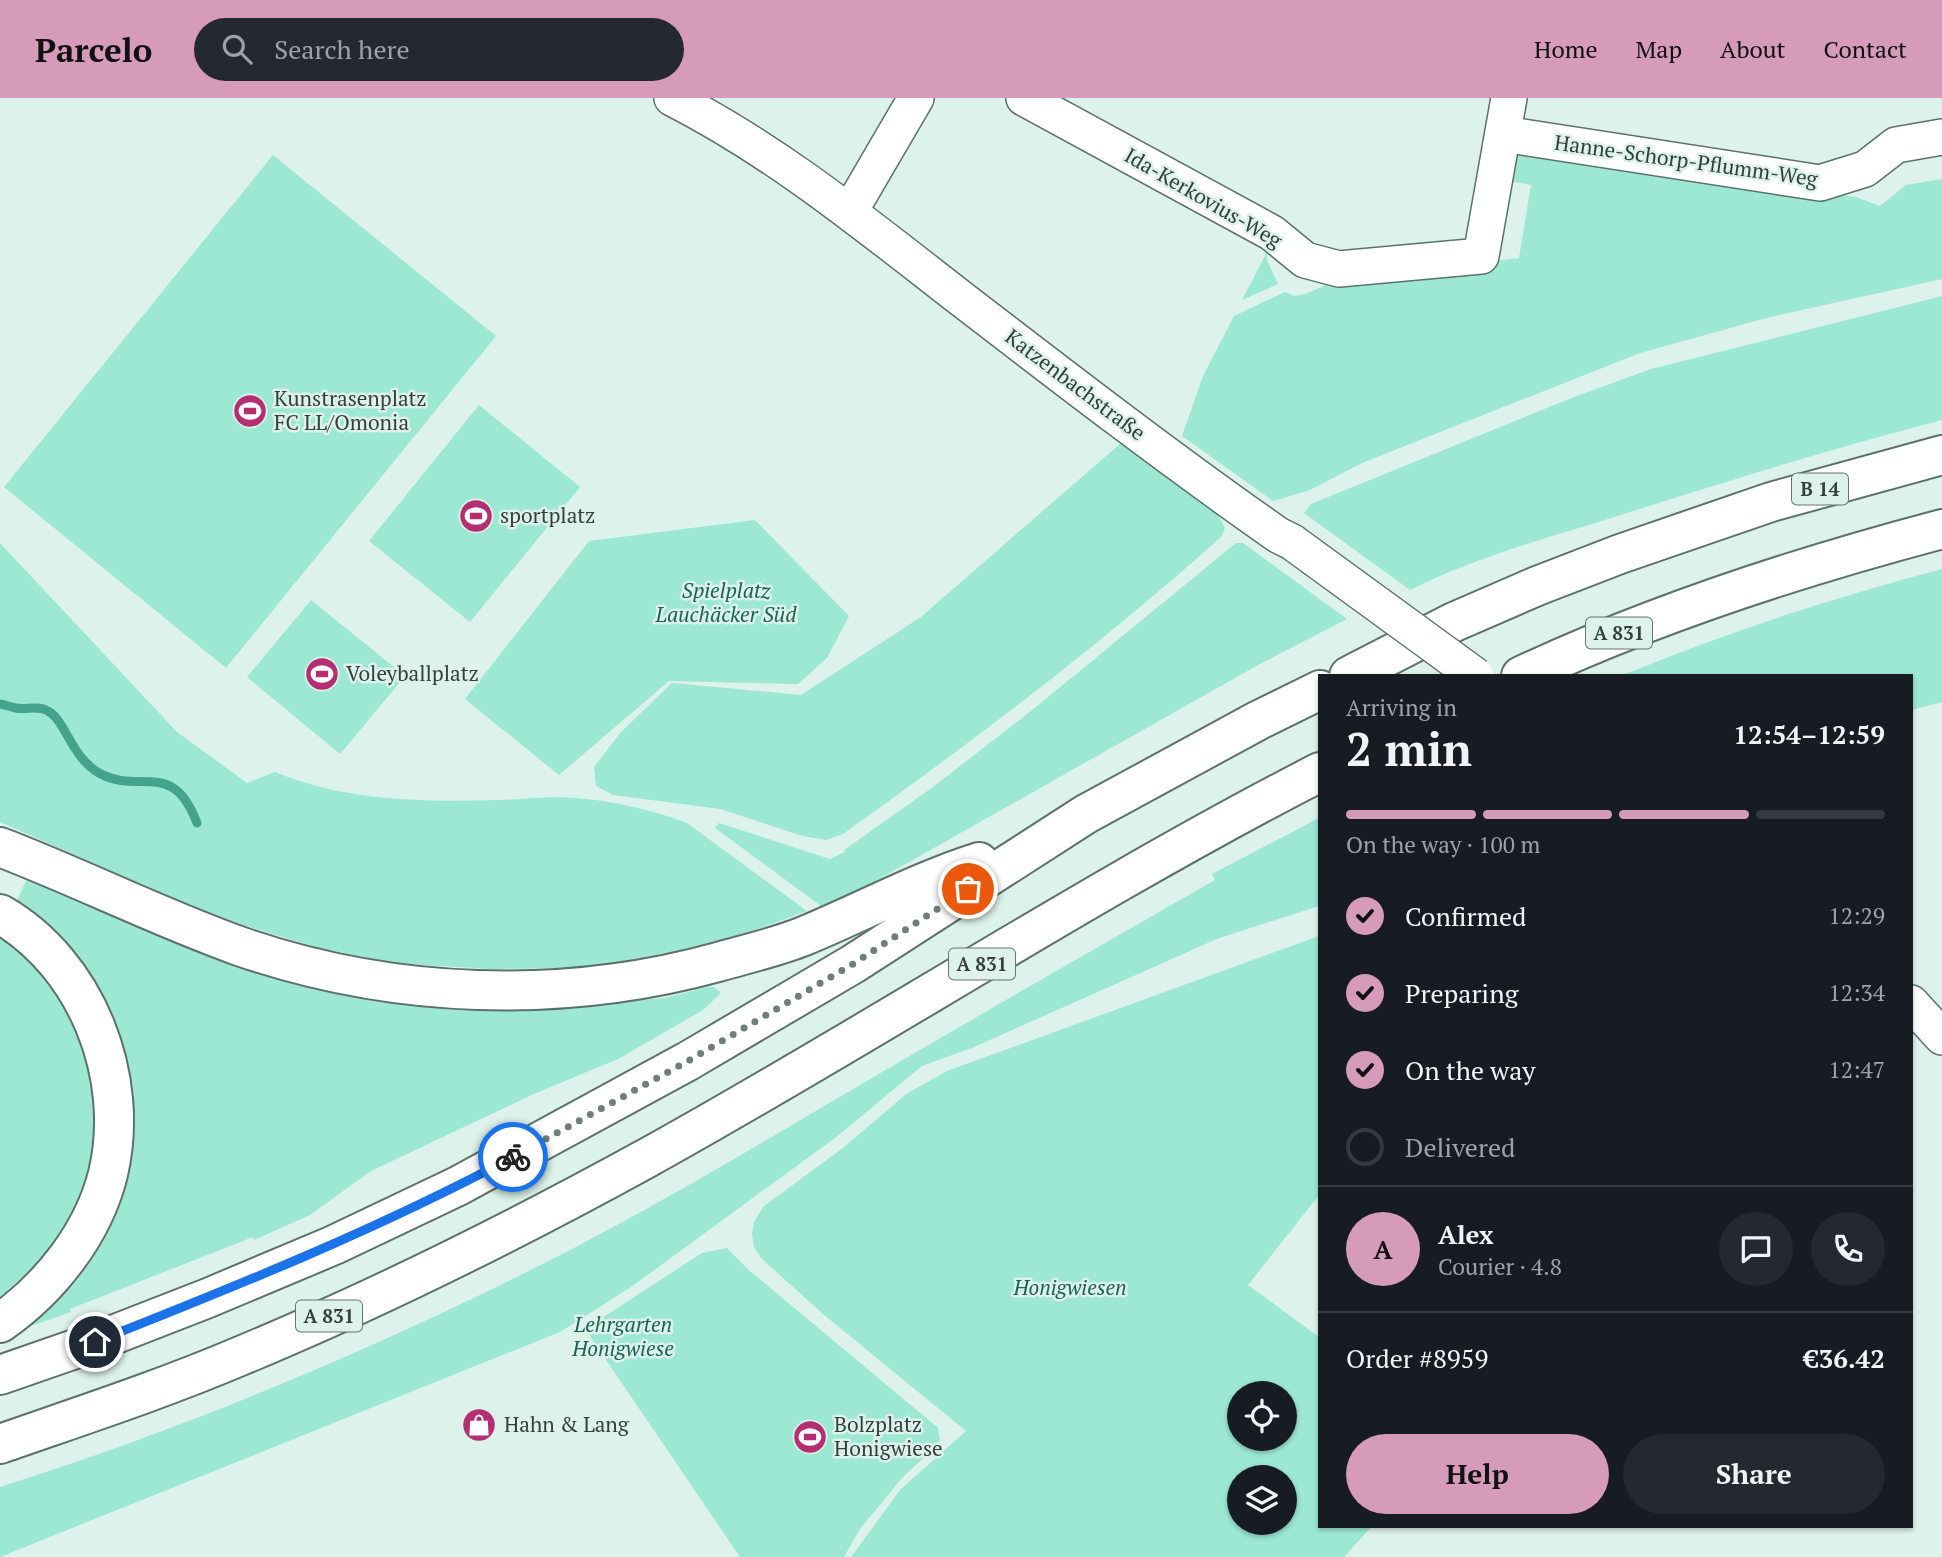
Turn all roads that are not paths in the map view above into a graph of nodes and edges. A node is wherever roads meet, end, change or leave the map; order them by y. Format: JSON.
{"nodes":[{"id":1,"x":672,"y":98,"type":"edge"},
{"id":2,"x":916,"y":98,"type":"edge"},
{"id":3,"x":1024,"y":98,"type":"edge"},
{"id":4,"x":1509,"y":98,"type":"edge"},
{"id":5,"x":715,"y":108,"type":"edge"},
{"id":6,"x":1503,"y":134,"type":"junction"},
{"id":7,"x":1942,"y":137,"type":"edge"},
{"id":8,"x":850,"y":211,"type":"junction"},
{"id":9,"x":1942,"y":455,"type":"edge"},
{"id":10,"x":1942,"y":529,"type":"edge"},
{"id":11,"x":1353,"y":674,"type":"edge"},
{"id":12,"x":1473,"y":674,"type":"edge"},
{"id":13,"x":1525,"y":674,"type":"edge"},
{"id":14,"x":1318,"y":691,"type":"edge"},
{"id":15,"x":1318,"y":773,"type":"edge"},
{"id":16,"x":1038,"y":843,"type":"junction"},
{"id":17,"x":0,"y":847,"type":"edge"},
{"id":18,"x":0,"y":914,"type":"edge"},
{"id":19,"x":1913,"y":1005,"type":"edge"},
{"id":20,"x":1942,"y":1037,"type":"edge"},
{"id":21,"x":0,"y":1323,"type":"edge"},
{"id":22,"x":0,"y":1375,"type":"edge"},
{"id":23,"x":0,"y":1444,"type":"edge"}],
"edges":[{"from":1,"to":5,"type":"street","name":"Katzenbachstraße"},
{"from":2,"to":8,"type":"street"},
{"from":3,"to":6,"type":"street","name":"Ida-Kerkovius-Weg"},
{"from":4,"to":6,"type":"street","name":"Ida-Kerkovius-Weg"},
{"from":5,"to":8,"type":"street","name":"Katzenbachstraße"},
{"from":6,"to":7,"type":"street","name":"Hanne-Schorp-Pflumm-Weg"},
{"from":8,"to":12,"type":"street","name":"Katzenbachstraße","bridge":true},
{"from":9,"to":11,"type":"highway","number":"B 14"},
{"from":10,"to":13,"type":"highway","number":"A 831"},
{"from":14,"to":16,"type":"highway"},
{"from":15,"to":23,"type":"highway","number":"A 831"},
{"from":16,"to":17,"type":"highway"},
{"from":16,"to":22,"type":"highway"},
{"from":18,"to":21,"type":"highway"},
{"from":19,"to":20,"type":"street"}]}
